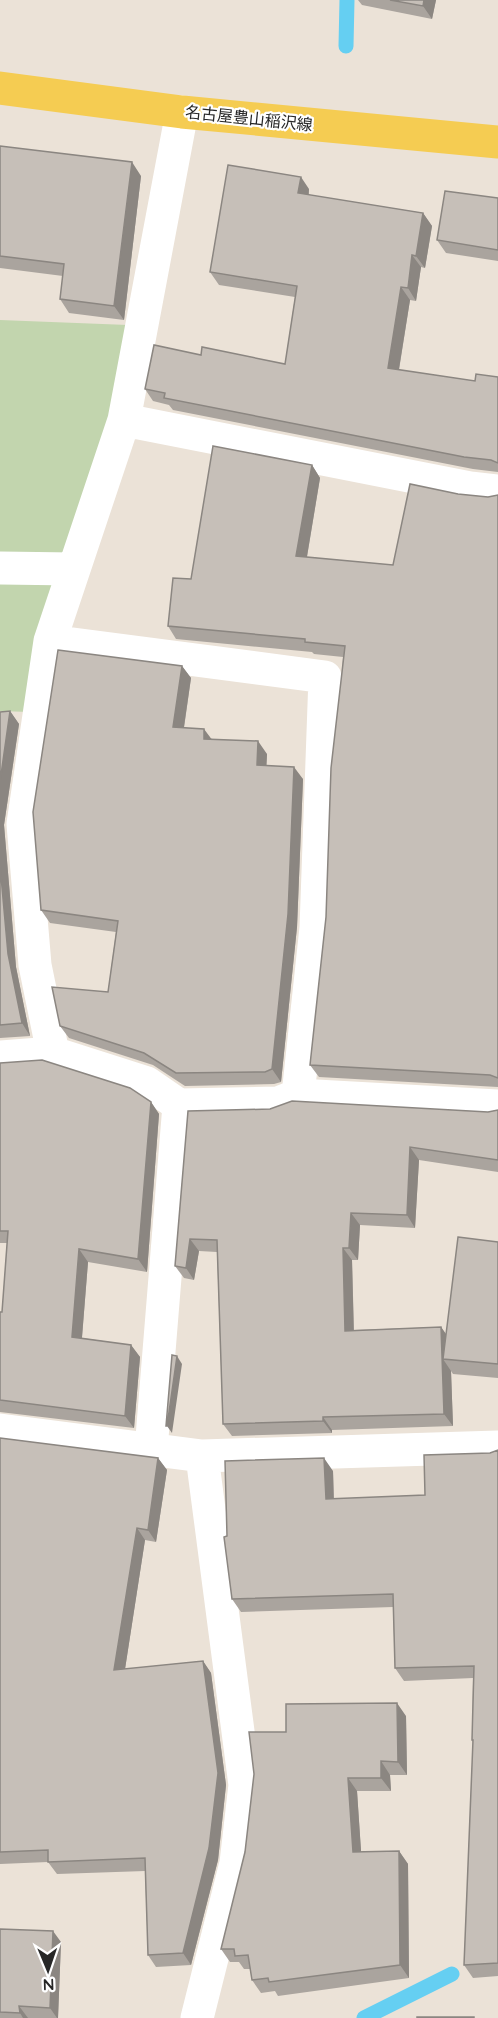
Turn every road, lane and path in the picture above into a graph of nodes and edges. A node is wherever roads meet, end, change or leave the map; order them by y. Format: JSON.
{"nodes":[{"id":1,"x":0,"y":88,"type":"edge"},
{"id":2,"x":182,"y":112,"type":"junction"},
{"id":3,"x":498,"y":142,"type":"edge"},
{"id":4,"x":124,"y":420,"type":"junction"},
{"id":5,"x":498,"y":491,"type":"edge"},
{"id":6,"x":0,"y":568,"type":"edge"},
{"id":7,"x":74,"y":569,"type":"junction"},
{"id":8,"x":50,"y":641,"type":"junction"},
{"id":9,"x":11,"y":826,"type":"edge"},
{"id":10,"x":52,"y":1053,"type":"junction"},
{"id":11,"x":0,"y":1057,"type":"edge"},
{"id":12,"x":298,"y":1095,"type":"junction"},
{"id":13,"x":179,"y":1105,"type":"junction"},
{"id":14,"x":498,"y":1106,"type":"edge"},
{"id":15,"x":0,"y":1430,"type":"edge"},
{"id":16,"x":498,"y":1447,"type":"edge"},
{"id":17,"x":152,"y":1450,"type":"junction"},
{"id":18,"x":202,"y":1456,"type":"junction"},
{"id":19,"x":197,"y":2018,"type":"edge"}],
"edges":[{"from":1,"to":2,"type":"main road","name":"名古屋豊山稲沢線"},
{"from":2,"to":3,"type":"main road","name":"名古屋豊山稲沢線"},
{"from":2,"to":4,"type":"street"},
{"from":4,"to":5,"type":"street"},
{"from":4,"to":7,"type":"street"},
{"from":6,"to":7,"type":"street"},
{"from":7,"to":8,"type":"street"},
{"from":8,"to":9,"type":"street"},
{"from":8,"to":12,"type":"street"},
{"from":9,"to":10,"type":"street"},
{"from":10,"to":11,"type":"street"},
{"from":10,"to":13,"type":"street"},
{"from":12,"to":13,"type":"street"},
{"from":12,"to":14,"type":"street"},
{"from":13,"to":17,"type":"street"},
{"from":15,"to":17,"type":"street"},
{"from":16,"to":18,"type":"street"},
{"from":17,"to":18,"type":"street"},
{"from":18,"to":19,"type":"street"}]}
